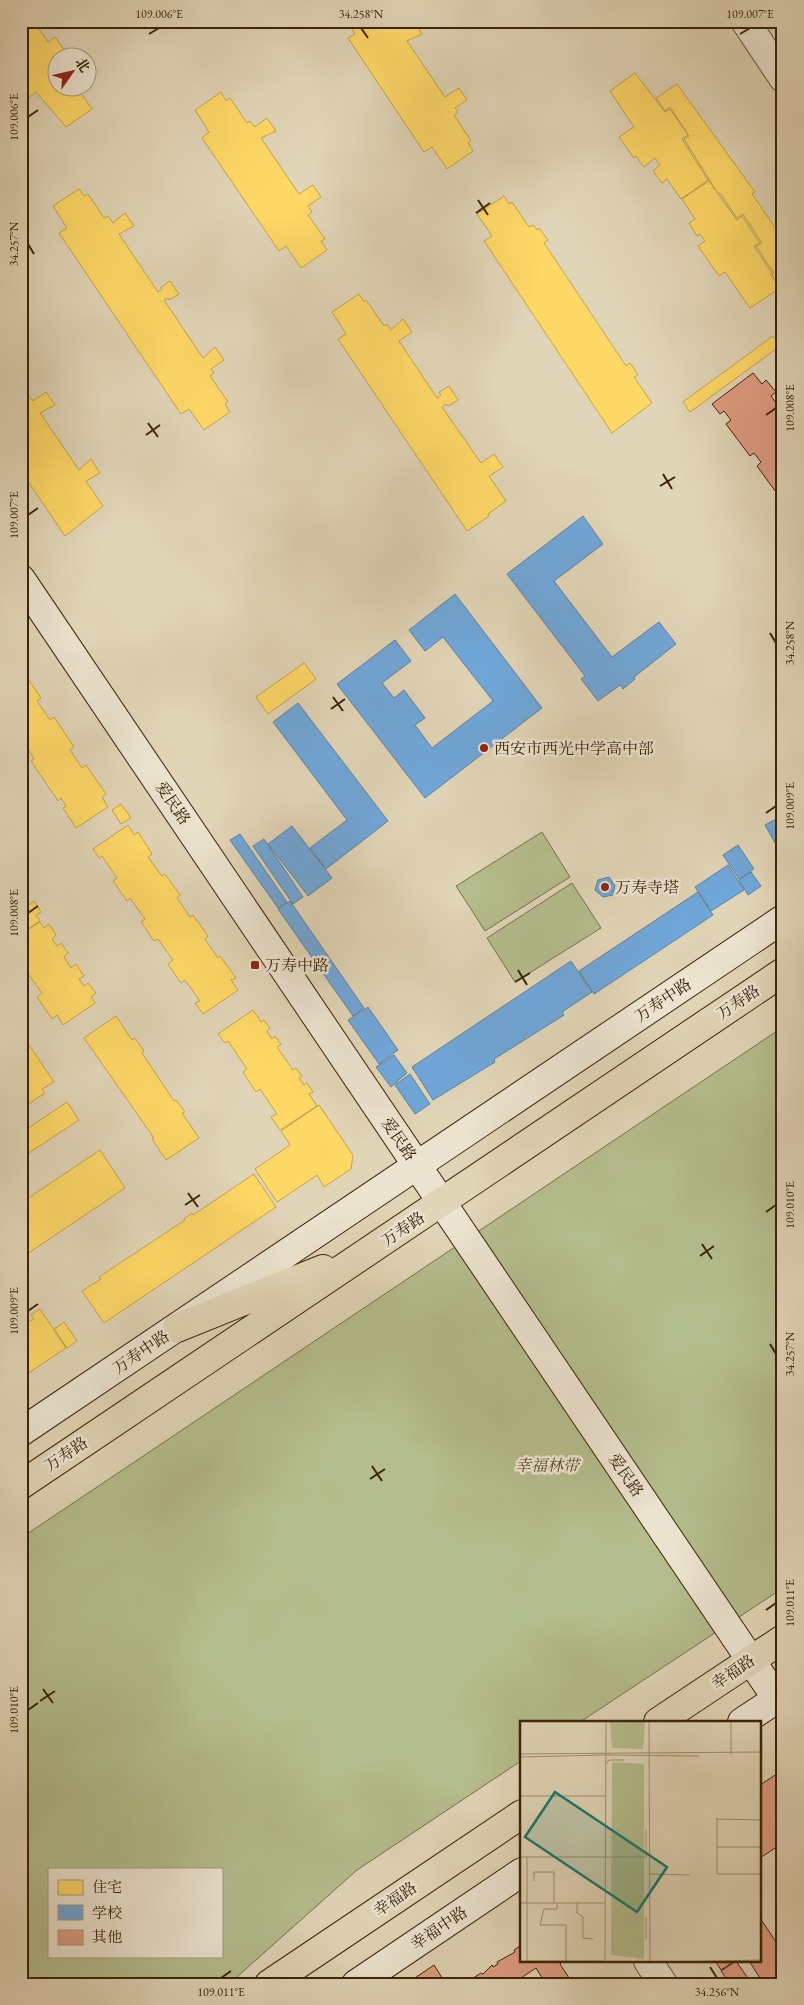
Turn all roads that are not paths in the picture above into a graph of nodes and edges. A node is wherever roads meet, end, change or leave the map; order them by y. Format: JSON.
{"nodes":[{"id":1,"x":745,"y":21,"type":"edge"},
{"id":2,"x":783,"y":78,"type":"edge"},
{"id":3,"x":21,"y":579,"type":"edge"},
{"id":4,"x":783,"y":920,"type":"edge"},
{"id":5,"x":783,"y":972,"type":"edge"},
{"id":6,"x":417,"y":1166,"type":"junction"},
{"id":7,"x":442,"y":1202,"type":"junction"},
{"id":8,"x":375,"y":1247,"type":"junction"},
{"id":9,"x":177,"y":1328,"type":"junction"},
{"id":10,"x":21,"y":1432,"type":"edge"},
{"id":11,"x":21,"y":1484,"type":"edge"},
{"id":12,"x":783,"y":1639,"type":"edge"},
{"id":13,"x":751,"y":1660,"type":"junction"},
{"id":14,"x":780,"y":1697,"type":"edge"},
{"id":15,"x":660,"y":1721,"type":"edge"},
{"id":16,"x":744,"y":1721,"type":"edge"},
{"id":17,"x":520,"y":1815,"type":"edge"},
{"id":18,"x":520,"y":1873,"type":"edge"},
{"id":19,"x":649,"y":1962,"type":"edge"},
{"id":20,"x":270,"y":1984,"type":"edge"},
{"id":21,"x":356,"y":1984,"type":"edge"},
{"id":22,"x":663,"y":1984,"type":"edge"}],
"edges":[{"from":1,"to":2,"type":"street"},
{"from":3,"to":6,"type":"street","name":"爱民路"},
{"from":4,"to":6,"type":"street","name":"万寿中路"},
{"from":5,"to":7,"type":"main road","name":"万寿路"},
{"from":6,"to":7,"type":"street","name":"爱民路"},
{"from":6,"to":9,"type":"street","name":"万寿中路"},
{"from":7,"to":8,"type":"main road","name":"万寿路"},
{"from":7,"to":13,"type":"street","name":"爱民路"},
{"from":8,"to":9,"type":"main road"},
{"from":8,"to":11,"type":"main road","name":"万寿路"},
{"from":9,"to":10,"type":"street","name":"万寿中路"},
{"from":12,"to":13,"type":"main road","name":"幸福路"},
{"from":13,"to":14,"type":"street","name":"爱民路"},
{"from":13,"to":15,"type":"main road","name":"幸福路"},
{"from":14,"to":16,"type":"street"},
{"from":17,"to":20,"type":"main road","name":"幸福路"},
{"from":18,"to":21,"type":"street","name":"幸福中路"},
{"from":19,"to":22,"type":"street"}]}
